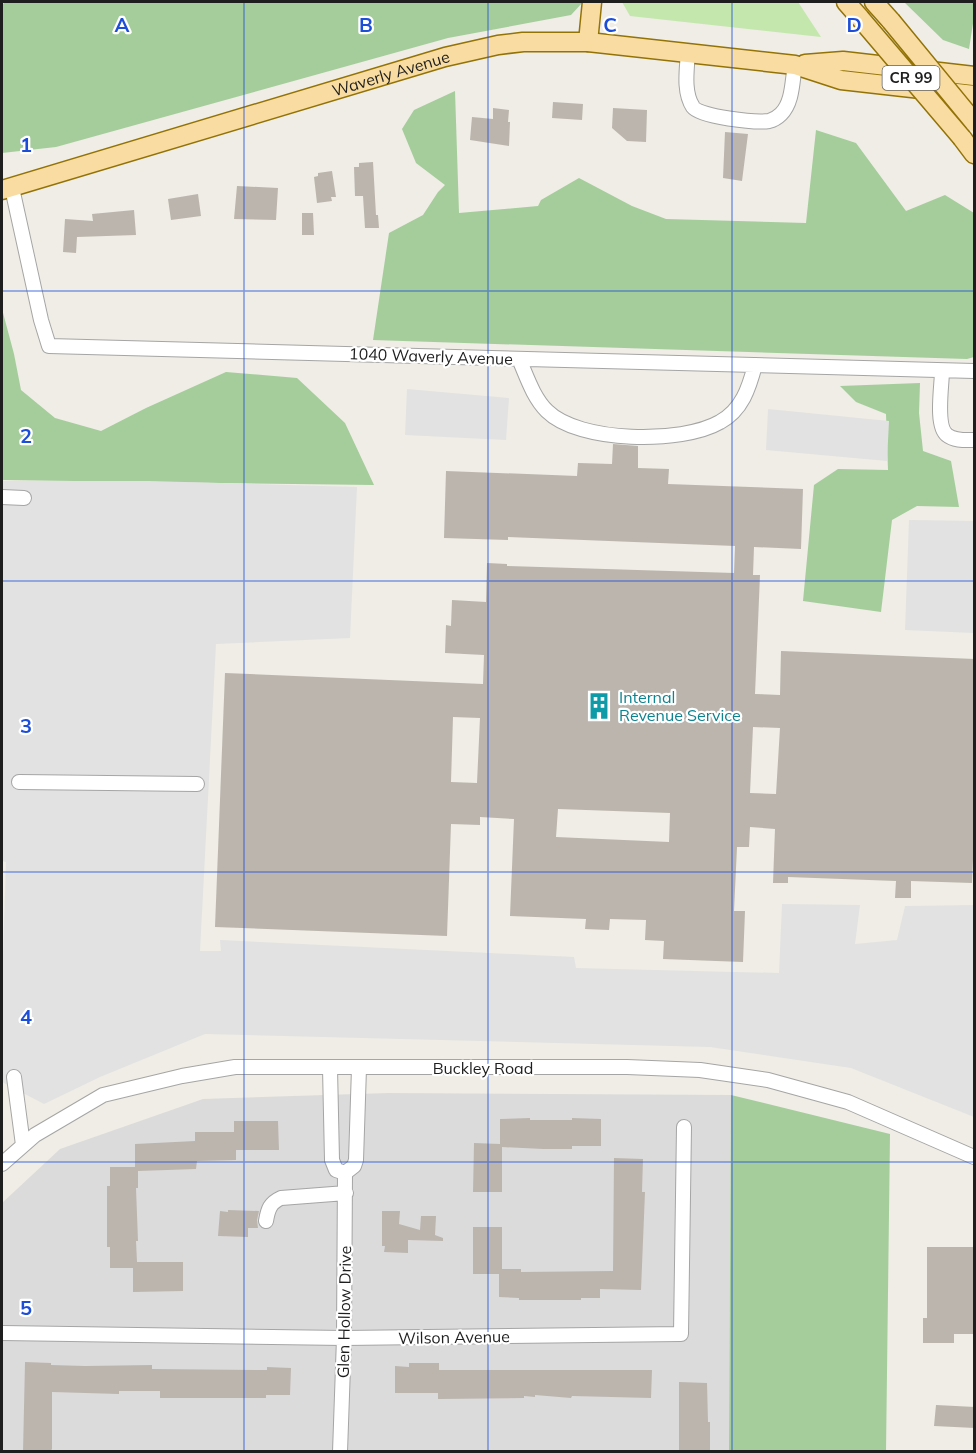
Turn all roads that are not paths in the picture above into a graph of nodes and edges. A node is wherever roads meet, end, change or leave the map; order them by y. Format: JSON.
{"nodes":[{"id":1,"x":592,"y":2,"type":"edge"},
{"id":2,"x":846,"y":2,"type":"edge"},
{"id":3,"x":874,"y":2,"type":"edge"},
{"id":4,"x":588,"y":42,"type":"junction"},
{"id":5,"x":688,"y":52,"type":"junction"},
{"id":6,"x":795,"y":65,"type":"junction"},
{"id":7,"x":975,"y":76,"type":"edge"},
{"id":8,"x":975,"y":95,"type":"edge"},
{"id":9,"x":975,"y":122,"type":"edge"},
{"id":10,"x":975,"y":154,"type":"edge"},
{"id":11,"x":7,"y":189,"type":"edge"},
{"id":12,"x":519,"y":359,"type":"junction"},
{"id":13,"x":755,"y":365,"type":"junction"},
{"id":14,"x":942,"y":370,"type":"junction"},
{"id":15,"x":975,"y":371,"type":"edge"},
{"id":16,"x":975,"y":440,"type":"edge"},
{"id":17,"x":2,"y":497,"type":"edge"},
{"id":18,"x":24,"y":498,"type":"dead end"},
{"id":19,"x":20,"y":782,"type":"dead end"},
{"id":20,"x":196,"y":784,"type":"dead end"},
{"id":21,"x":330,"y":1068,"type":"junction"},
{"id":22,"x":359,"y":1068,"type":"junction"},
{"id":23,"x":14,"y":1077,"type":"dead end"},
{"id":24,"x":684,"y":1127,"type":"dead end"},
{"id":25,"x":23,"y":1145,"type":"junction"},
{"id":26,"x":975,"y":1157,"type":"edge"},
{"id":27,"x":2,"y":1164,"type":"edge"},
{"id":28,"x":345,"y":1173,"type":"junction"},
{"id":29,"x":346,"y":1193,"type":"junction"},
{"id":30,"x":266,"y":1221,"type":"dead end"},
{"id":31,"x":2,"y":1333,"type":"edge"},
{"id":32,"x":344,"y":1338,"type":"junction"},
{"id":33,"x":340,"y":1452,"type":"edge"}],
"edges":[{"from":1,"to":4,"type":"main road"},
{"from":2,"to":10,"type":"main road","number":"CR 99","bridge":true},
{"from":3,"to":9,"type":"main road","number":"CR 99","bridge":true},
{"from":4,"to":5,"type":"main road","name":"Waverly Avenue"},
{"from":4,"to":11,"type":"main road","name":"Waverly Avenue"},
{"from":5,"to":6,"type":"main road","name":"Waverly Avenue"},
{"from":5,"to":6,"type":"street"},
{"from":6,"to":7,"type":"main road","name":"Waverly Avenue"},
{"from":6,"to":8,"type":"main road","name":"Waverly Avenue"},
{"from":11,"to":12,"type":"street","name":"1040 Waverly Avenue"},
{"from":12,"to":13,"type":"street","name":"1040 Waverly Avenue"},
{"from":12,"to":13,"type":"street"},
{"from":13,"to":14,"type":"street","name":"1040 Waverly Avenue"},
{"from":14,"to":15,"type":"street","name":"1040 Waverly Avenue"},
{"from":14,"to":16,"type":"street"},
{"from":17,"to":18,"type":"street"},
{"from":19,"to":20,"type":"street"},
{"from":21,"to":22,"type":"street","name":"Buckley Road"},
{"from":21,"to":25,"type":"street","name":"Buckley Road"},
{"from":21,"to":28,"type":"street","name":"Glen Hollow Drive"},
{"from":22,"to":26,"type":"street","name":"Buckley Road"},
{"from":22,"to":28,"type":"street","name":"Glen Hollow Drive"},
{"from":23,"to":25,"type":"street"},
{"from":24,"to":32,"type":"street","name":"Wilson Avenue"},
{"from":25,"to":27,"type":"street","name":"Buckley Road"},
{"from":28,"to":29,"type":"street","name":"Glen Hollow Drive"},
{"from":29,"to":30,"type":"street"},
{"from":29,"to":32,"type":"street","name":"Glen Hollow Drive"},
{"from":31,"to":32,"type":"street","name":"Wilson Avenue"},
{"from":32,"to":33,"type":"street","name":"Glen Hollow Drive"}]}
